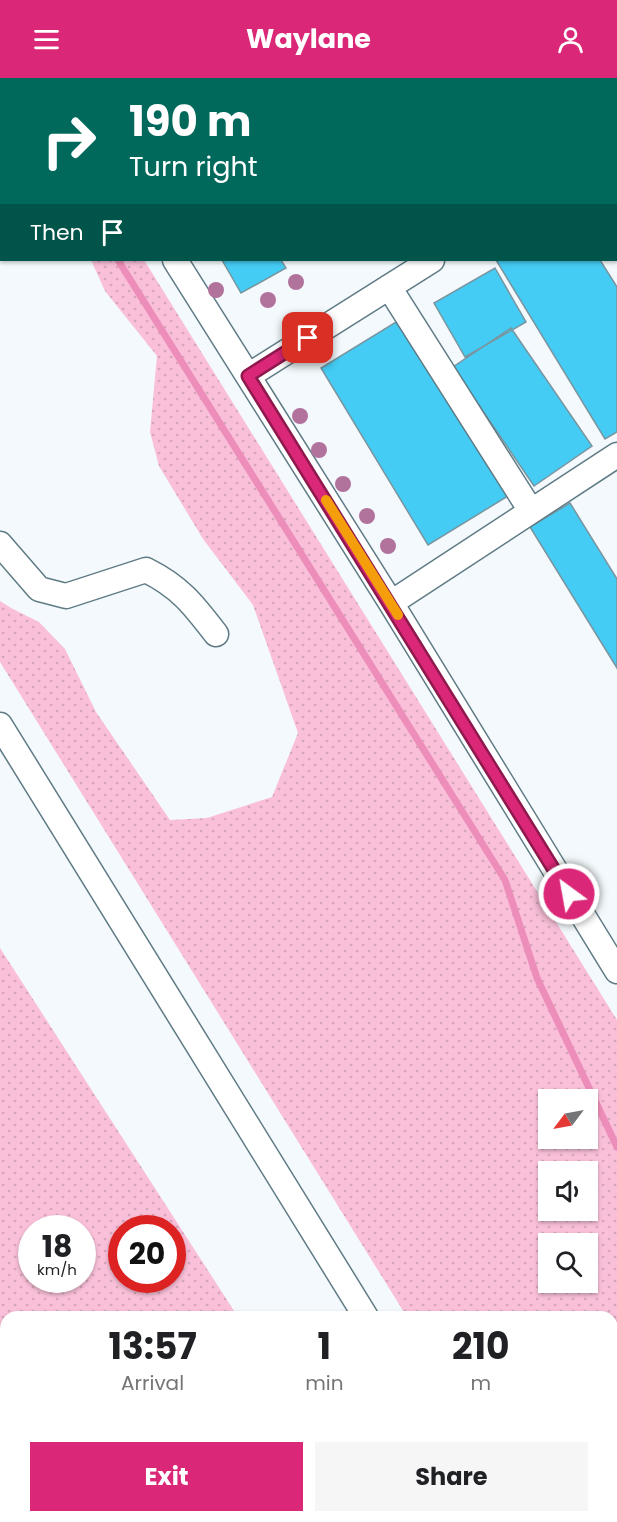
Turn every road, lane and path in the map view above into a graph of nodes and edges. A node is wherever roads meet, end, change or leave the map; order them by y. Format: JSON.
{"nodes":[{"id":1,"x":176,"y":261,"type":"edge"},
{"id":2,"x":430,"y":261,"type":"edge"},
{"id":3,"x":389,"y":287,"type":"junction"},
{"id":4,"x":248,"y":376,"type":"junction"},
{"id":5,"x":617,"y":455,"type":"edge"},
{"id":6,"x":531,"y":511,"type":"junction"},
{"id":7,"x":0,"y":544,"type":"edge"},
{"id":8,"x":391,"y":603,"type":"junction"},
{"id":9,"x":216,"y":634,"type":"dead end"},
{"id":10,"x":0,"y":725,"type":"edge"},
{"id":11,"x":617,"y":971,"type":"edge"},
{"id":12,"x":362,"y":1311,"type":"edge"}],
"edges":[{"from":1,"to":4,"type":"lane"},
{"from":2,"to":3,"type":"lane"},
{"from":3,"to":4,"type":"lane"},
{"from":3,"to":6,"type":"lane"},
{"from":4,"to":8,"type":"lane"},
{"from":5,"to":6,"type":"lane"},
{"from":6,"to":8,"type":"lane"},
{"from":7,"to":9,"type":"lane"},
{"from":8,"to":11,"type":"lane"},
{"from":10,"to":12,"type":"lane"}]}
